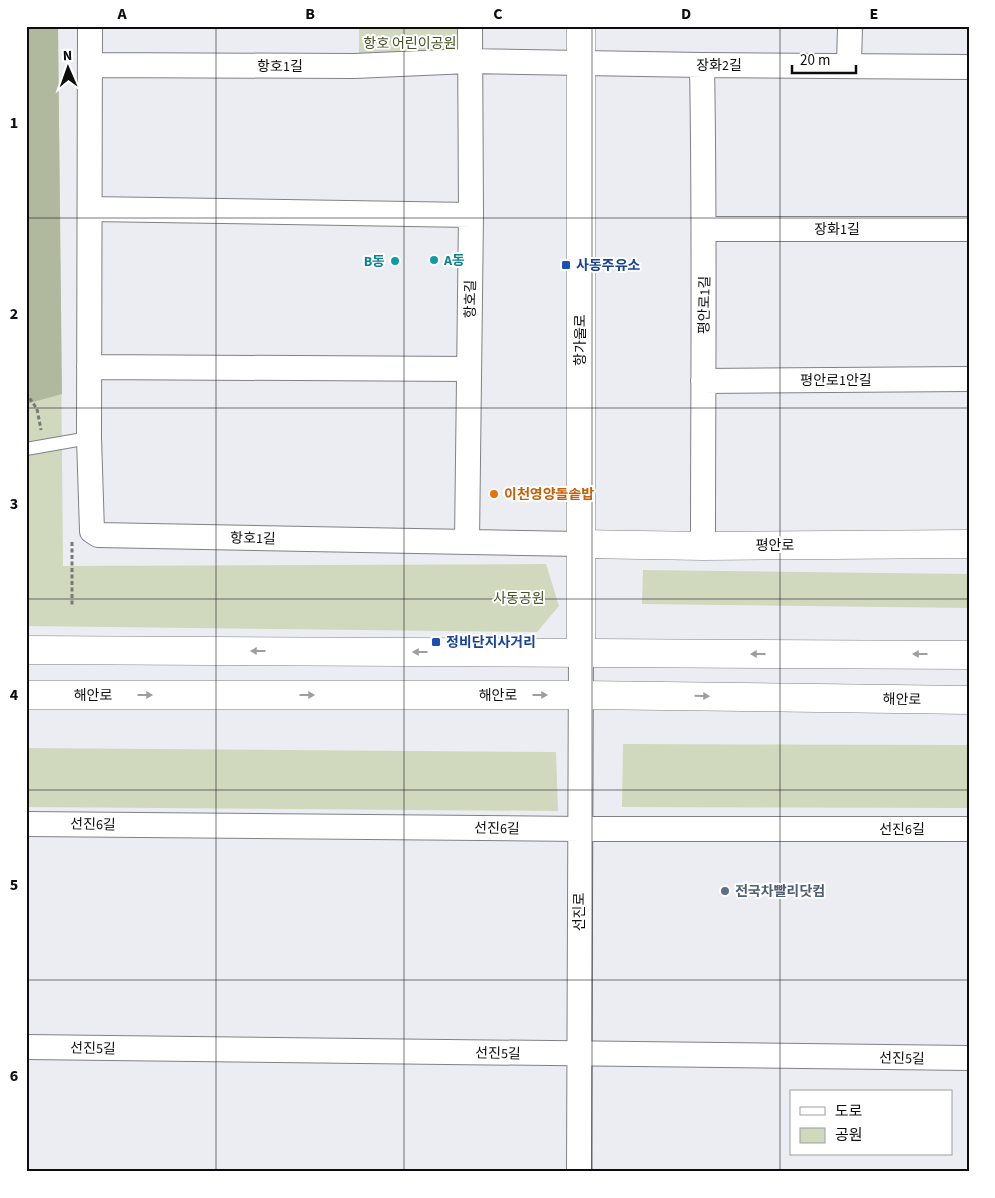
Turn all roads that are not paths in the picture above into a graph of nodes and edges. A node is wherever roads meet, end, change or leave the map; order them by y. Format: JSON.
{"nodes":[{"id":1,"x":90,"y":26,"type":"edge"},
{"id":2,"x":470,"y":26,"type":"edge"},
{"id":3,"x":581,"y":26,"type":"edge"},
{"id":4,"x":850,"y":26,"type":"edge"},
{"id":5,"x":469,"y":61,"type":"junction"},
{"id":6,"x":580,"y":62,"type":"junction"},
{"id":7,"x":90,"y":65,"type":"junction"},
{"id":8,"x":702,"y":65,"type":"junction"},
{"id":9,"x":849,"y":65,"type":"junction"},
{"id":10,"x":969,"y":66,"type":"edge"},
{"id":11,"x":90,"y":209,"type":"junction"},
{"id":12,"x":471,"y":214,"type":"junction"},
{"id":13,"x":705,"y":229,"type":"junction"},
{"id":14,"x":969,"y":229,"type":"edge"},
{"id":15,"x":89,"y":366,"type":"junction"},
{"id":16,"x":469,"y":368,"type":"junction"},
{"id":17,"x":969,"y":379,"type":"edge"},
{"id":18,"x":702,"y":381,"type":"junction"},
{"id":19,"x":89,"y":438,"type":"junction"},
{"id":20,"x":26,"y":449,"type":"edge"},
{"id":21,"x":467,"y":542,"type":"junction"},
{"id":22,"x":580,"y":544,"type":"junction"},
{"id":23,"x":969,"y":544,"type":"edge"},
{"id":24,"x":703,"y":546,"type":"junction"},
{"id":25,"x":26,"y":650,"type":"edge"},
{"id":26,"x":581,"y":653,"type":"junction"},
{"id":27,"x":969,"y":654,"type":"edge"},
{"id":28,"x":26,"y":695,"type":"edge"},
{"id":29,"x":582,"y":695,"type":"junction"},
{"id":30,"x":969,"y":700,"type":"edge"},
{"id":31,"x":26,"y":824,"type":"edge"},
{"id":32,"x":580,"y":829,"type":"junction"},
{"id":33,"x":969,"y":829,"type":"edge"},
{"id":34,"x":26,"y":1047,"type":"edge"},
{"id":35,"x":578,"y":1054,"type":"junction"},
{"id":36,"x":969,"y":1058,"type":"edge"},
{"id":37,"x":579,"y":1172,"type":"edge"}],
"edges":[{"from":1,"to":7,"type":"street"},
{"from":2,"to":5,"type":"street","name":"항호길"},
{"from":3,"to":6,"type":"main road","name":"항가울로"},
{"from":4,"to":9,"type":"street"},
{"from":5,"to":6,"type":"street","name":"장화2길"},
{"from":5,"to":7,"type":"street","name":"항호1길"},
{"from":5,"to":12,"type":"street","name":"항호길"},
{"from":6,"to":8,"type":"street","name":"장화2길"},
{"from":6,"to":22,"type":"main road","name":"항가울로"},
{"from":7,"to":11,"type":"street"},
{"from":8,"to":9,"type":"street","name":"장화2길"},
{"from":8,"to":13,"type":"street","name":"평안로1길"},
{"from":9,"to":10,"type":"street","name":"장화2길"},
{"from":11,"to":12,"type":"street"},
{"from":11,"to":15,"type":"street"},
{"from":12,"to":16,"type":"street","name":"항호길"},
{"from":13,"to":14,"type":"street","name":"장화1길"},
{"from":13,"to":18,"type":"street","name":"평안로1길"},
{"from":15,"to":16,"type":"street"},
{"from":15,"to":19,"type":"street"},
{"from":16,"to":21,"type":"street","name":"항호길"},
{"from":17,"to":18,"type":"street","name":"평안로1안길"},
{"from":18,"to":24,"type":"street","name":"평안로1길"},
{"from":19,"to":20,"type":"lane"},
{"from":19,"to":21,"type":"street","name":"항호1길"},
{"from":21,"to":22,"type":"street","name":"항호1길"},
{"from":22,"to":24,"type":"main road","name":"평안로"},
{"from":22,"to":26,"type":"main road","name":"항가울로"},
{"from":23,"to":24,"type":"main road","name":"평안로"},
{"from":26,"to":25,"type":"main road","one_way":true},
{"from":27,"to":26,"type":"main road","one_way":true},
{"from":26,"to":29,"type":"street","name":"선진로"},
{"from":28,"to":29,"type":"main road","name":"해안로","one_way":true},
{"from":29,"to":30,"type":"main road","name":"해안로","one_way":true},
{"from":29,"to":32,"type":"street","name":"선진로"},
{"from":31,"to":32,"type":"street","name":"선진6길"},
{"from":32,"to":33,"type":"street","name":"선진6길"},
{"from":32,"to":35,"type":"street","name":"선진로"},
{"from":34,"to":35,"type":"street","name":"선진5길"},
{"from":35,"to":36,"type":"street","name":"선진5길"},
{"from":35,"to":37,"type":"street","name":"선진로"}]}
